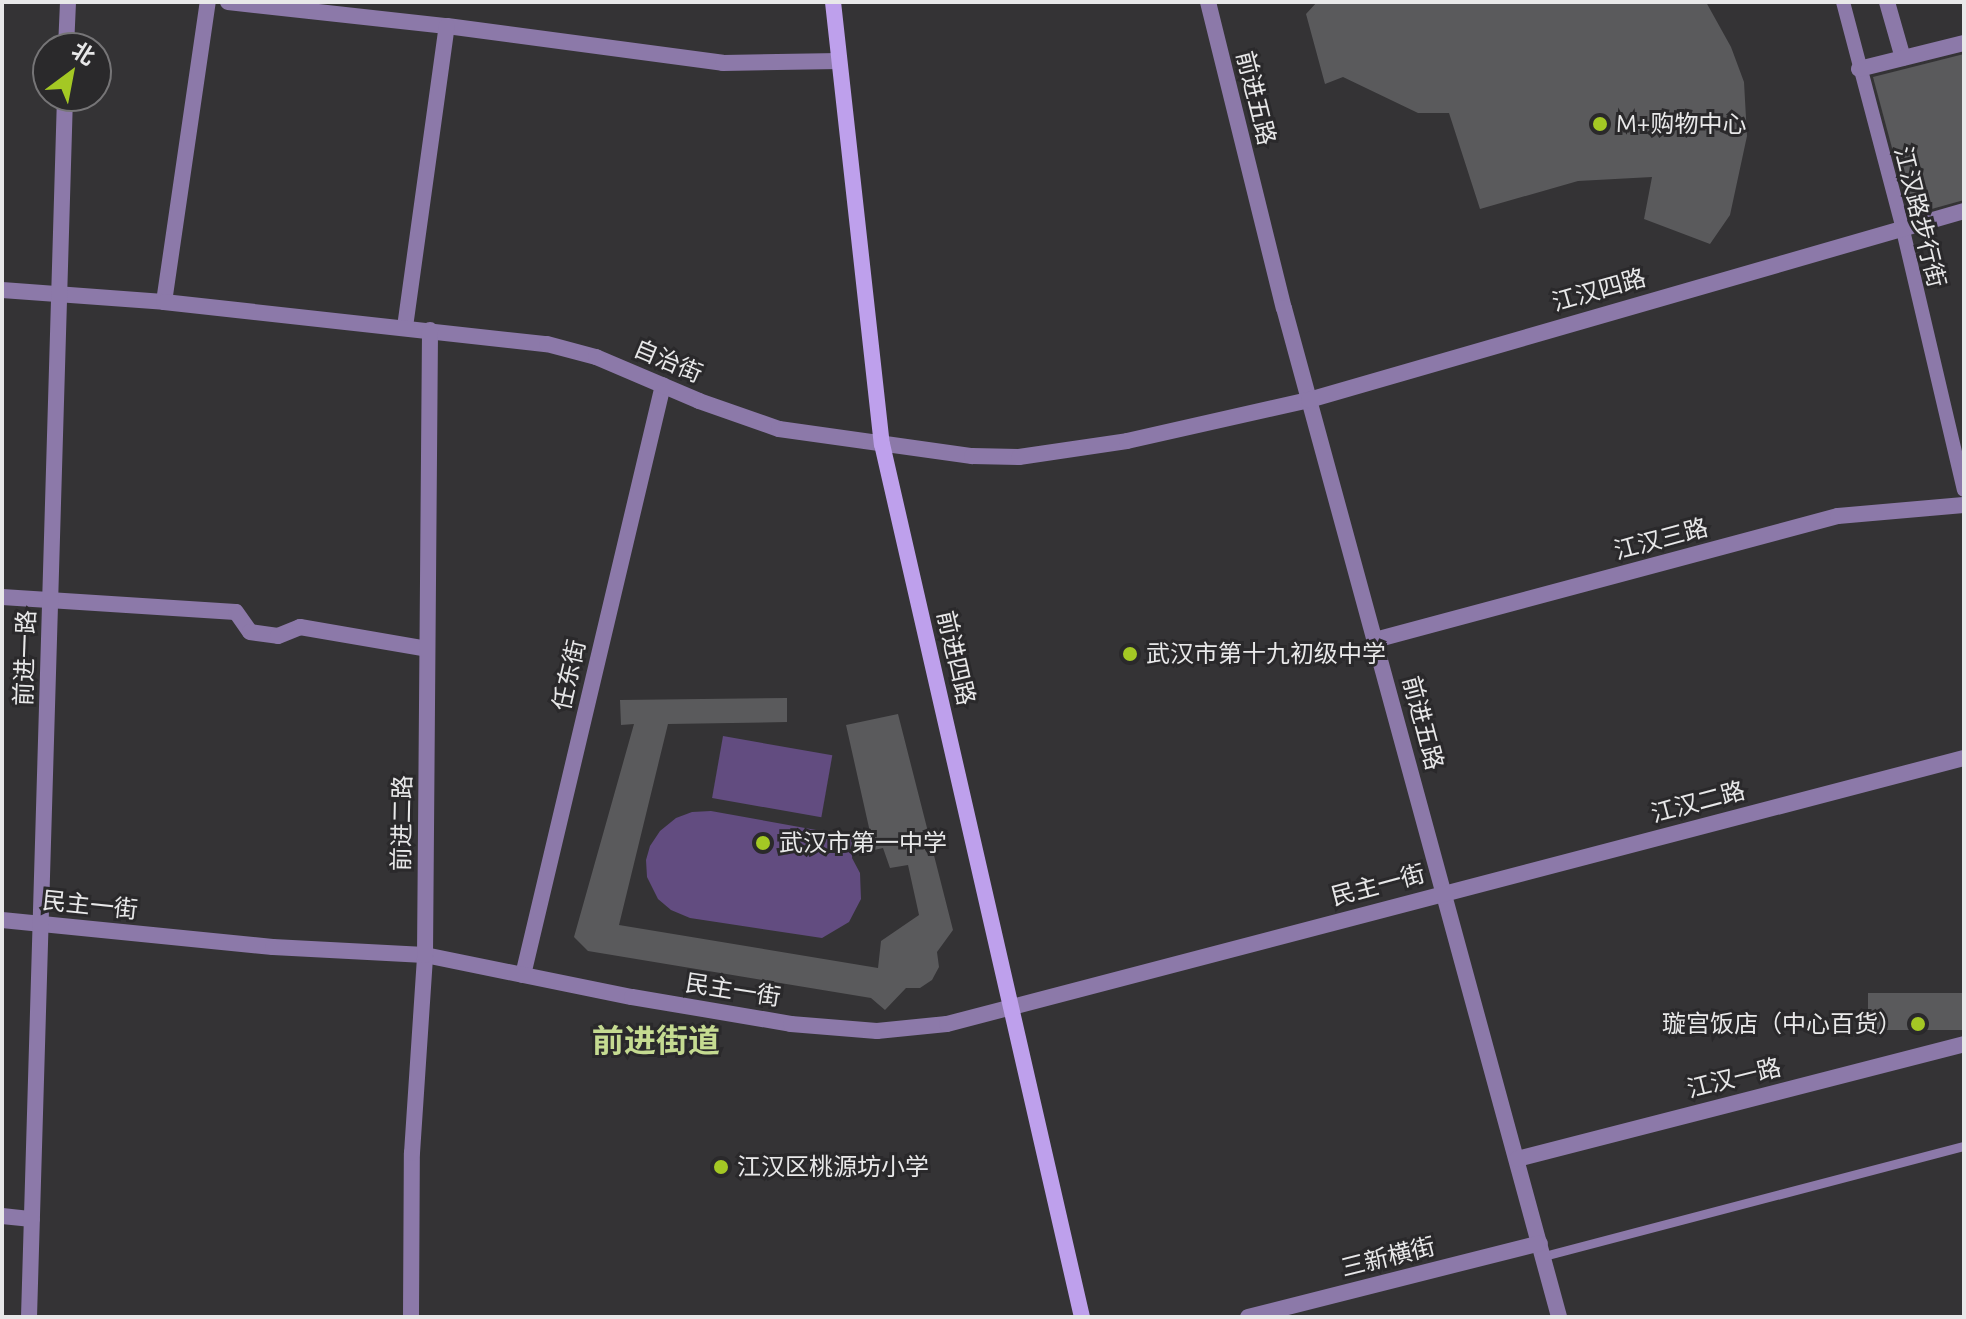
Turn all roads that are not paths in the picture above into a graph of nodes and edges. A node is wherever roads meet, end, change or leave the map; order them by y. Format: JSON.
{"nodes":[{"id":1,"x":68,"y":2,"type":"edge"},
{"id":2,"x":208,"y":2,"type":"edge"},
{"id":3,"x":228,"y":2,"type":"edge"},
{"id":4,"x":833,"y":2,"type":"edge"},
{"id":5,"x":1208,"y":2,"type":"edge"},
{"id":6,"x":1843,"y":2,"type":"edge"},
{"id":7,"x":1887,"y":2,"type":"edge"},
{"id":8,"x":447,"y":26,"type":"junction"},
{"id":9,"x":67,"y":32,"type":"edge"},
{"id":10,"x":1964,"y":43,"type":"edge"},
{"id":11,"x":1903,"y":58,"type":"junction"},
{"id":12,"x":839,"y":61,"type":"junction"},
{"id":13,"x":1859,"y":69,"type":"junction"},
{"id":14,"x":65,"y":112,"type":"edge"},
{"id":15,"x":1964,"y":211,"type":"edge"},
{"id":16,"x":1902,"y":226,"type":"junction"},
{"id":17,"x":2,"y":290,"type":"edge"},
{"id":18,"x":60,"y":296,"type":"junction"},
{"id":19,"x":164,"y":302,"type":"junction"},
{"id":20,"x":405,"y":327,"type":"junction"},
{"id":21,"x":430,"y":330,"type":"junction"},
{"id":22,"x":663,"y":385,"type":"junction"},
{"id":23,"x":1309,"y":400,"type":"junction"},
{"id":24,"x":882,"y":444,"type":"junction"},
{"id":25,"x":1964,"y":490,"type":"edge"},
{"id":26,"x":1964,"y":505,"type":"edge"},
{"id":27,"x":2,"y":597,"type":"edge"},
{"id":28,"x":50,"y":601,"type":"junction"},
{"id":29,"x":1375,"y":640,"type":"junction"},
{"id":30,"x":427,"y":649,"type":"junction"},
{"id":31,"x":1964,"y":758,"type":"edge"},
{"id":32,"x":1444,"y":893,"type":"junction"},
{"id":33,"x":2,"y":920,"type":"edge"},
{"id":34,"x":41,"y":924,"type":"junction"},
{"id":35,"x":425,"y":955,"type":"junction"},
{"id":36,"x":523,"y":975,"type":"junction"},
{"id":37,"x":1012,"y":1006,"type":"junction"},
{"id":38,"x":1964,"y":1044,"type":"edge"},
{"id":39,"x":1964,"y":1146,"type":"edge"},
{"id":40,"x":1517,"y":1159,"type":"junction"},
{"id":41,"x":2,"y":1216,"type":"edge"},
{"id":42,"x":32,"y":1219,"type":"junction"},
{"id":43,"x":1542,"y":1250,"type":"junction"},
{"id":44,"x":29,"y":1317,"type":"edge"},
{"id":45,"x":411,"y":1317,"type":"edge"},
{"id":46,"x":1082,"y":1317,"type":"edge"},
{"id":47,"x":1248,"y":1317,"type":"edge"},
{"id":48,"x":1559,"y":1317,"type":"edge"}],
"edges":[{"from":1,"to":9,"type":"street"},
{"from":2,"to":19,"type":"street"},
{"from":3,"to":8,"type":"street"},
{"from":4,"to":12,"type":"main road","name":"前进四路"},
{"from":5,"to":23,"type":"street","name":"前进五路"},
{"from":6,"to":13,"type":"street","name":"江汉路步行街"},
{"from":7,"to":11,"type":"street"},
{"from":8,"to":12,"type":"street"},
{"from":8,"to":20,"type":"street"},
{"from":10,"to":11,"type":"street"},
{"from":11,"to":13,"type":"street"},
{"from":12,"to":24,"type":"main road","name":"前进四路"},
{"from":13,"to":16,"type":"street","name":"江汉路步行街"},
{"from":14,"to":18,"type":"street","name":"前进一路"},
{"from":15,"to":16,"type":"street","name":"江汉四路"},
{"from":16,"to":23,"type":"street","name":"江汉四路"},
{"from":16,"to":25,"type":"street","name":"江汉路步行街"},
{"from":17,"to":18,"type":"street","name":"自治街"},
{"from":18,"to":19,"type":"street","name":"自治街"},
{"from":18,"to":28,"type":"street","name":"前进一路"},
{"from":19,"to":20,"type":"street","name":"自治街"},
{"from":20,"to":21,"type":"street","name":"自治街"},
{"from":21,"to":22,"type":"street","name":"自治街"},
{"from":21,"to":30,"type":"street","name":"前进二路"},
{"from":22,"to":24,"type":"street","name":"自治街"},
{"from":22,"to":36,"type":"street","name":"任东街"},
{"from":23,"to":24,"type":"street","name":"自治街"},
{"from":23,"to":29,"type":"street","name":"前进五路"},
{"from":24,"to":37,"type":"main road","name":"前进四路"},
{"from":26,"to":29,"type":"street","name":"江汉三路"},
{"from":27,"to":28,"type":"street"},
{"from":28,"to":30,"type":"street"},
{"from":28,"to":34,"type":"street","name":"前进一路"},
{"from":29,"to":32,"type":"street","name":"前进五路"},
{"from":30,"to":35,"type":"street","name":"前进二路"},
{"from":31,"to":32,"type":"street","name":"江汉二路"},
{"from":32,"to":37,"type":"street","name":"民主一街"},
{"from":32,"to":40,"type":"street","name":"前进五路"},
{"from":33,"to":34,"type":"street","name":"民主一街"},
{"from":34,"to":35,"type":"street","name":"民主一街"},
{"from":34,"to":42,"type":"street","name":"前进一路"},
{"from":35,"to":36,"type":"street","name":"民主一街"},
{"from":35,"to":45,"type":"street","name":"前进二路"},
{"from":36,"to":37,"type":"street","name":"民主一街"},
{"from":37,"to":46,"type":"main road","name":"前进四路"},
{"from":38,"to":40,"type":"street","name":"江汉一路"},
{"from":39,"to":43,"type":"lane"},
{"from":40,"to":43,"type":"street","name":"前进五路"},
{"from":41,"to":42,"type":"street"},
{"from":42,"to":44,"type":"street","name":"前进一路"},
{"from":43,"to":47,"type":"street","name":"三新横街"},
{"from":43,"to":48,"type":"street","name":"前进五路"}]}
